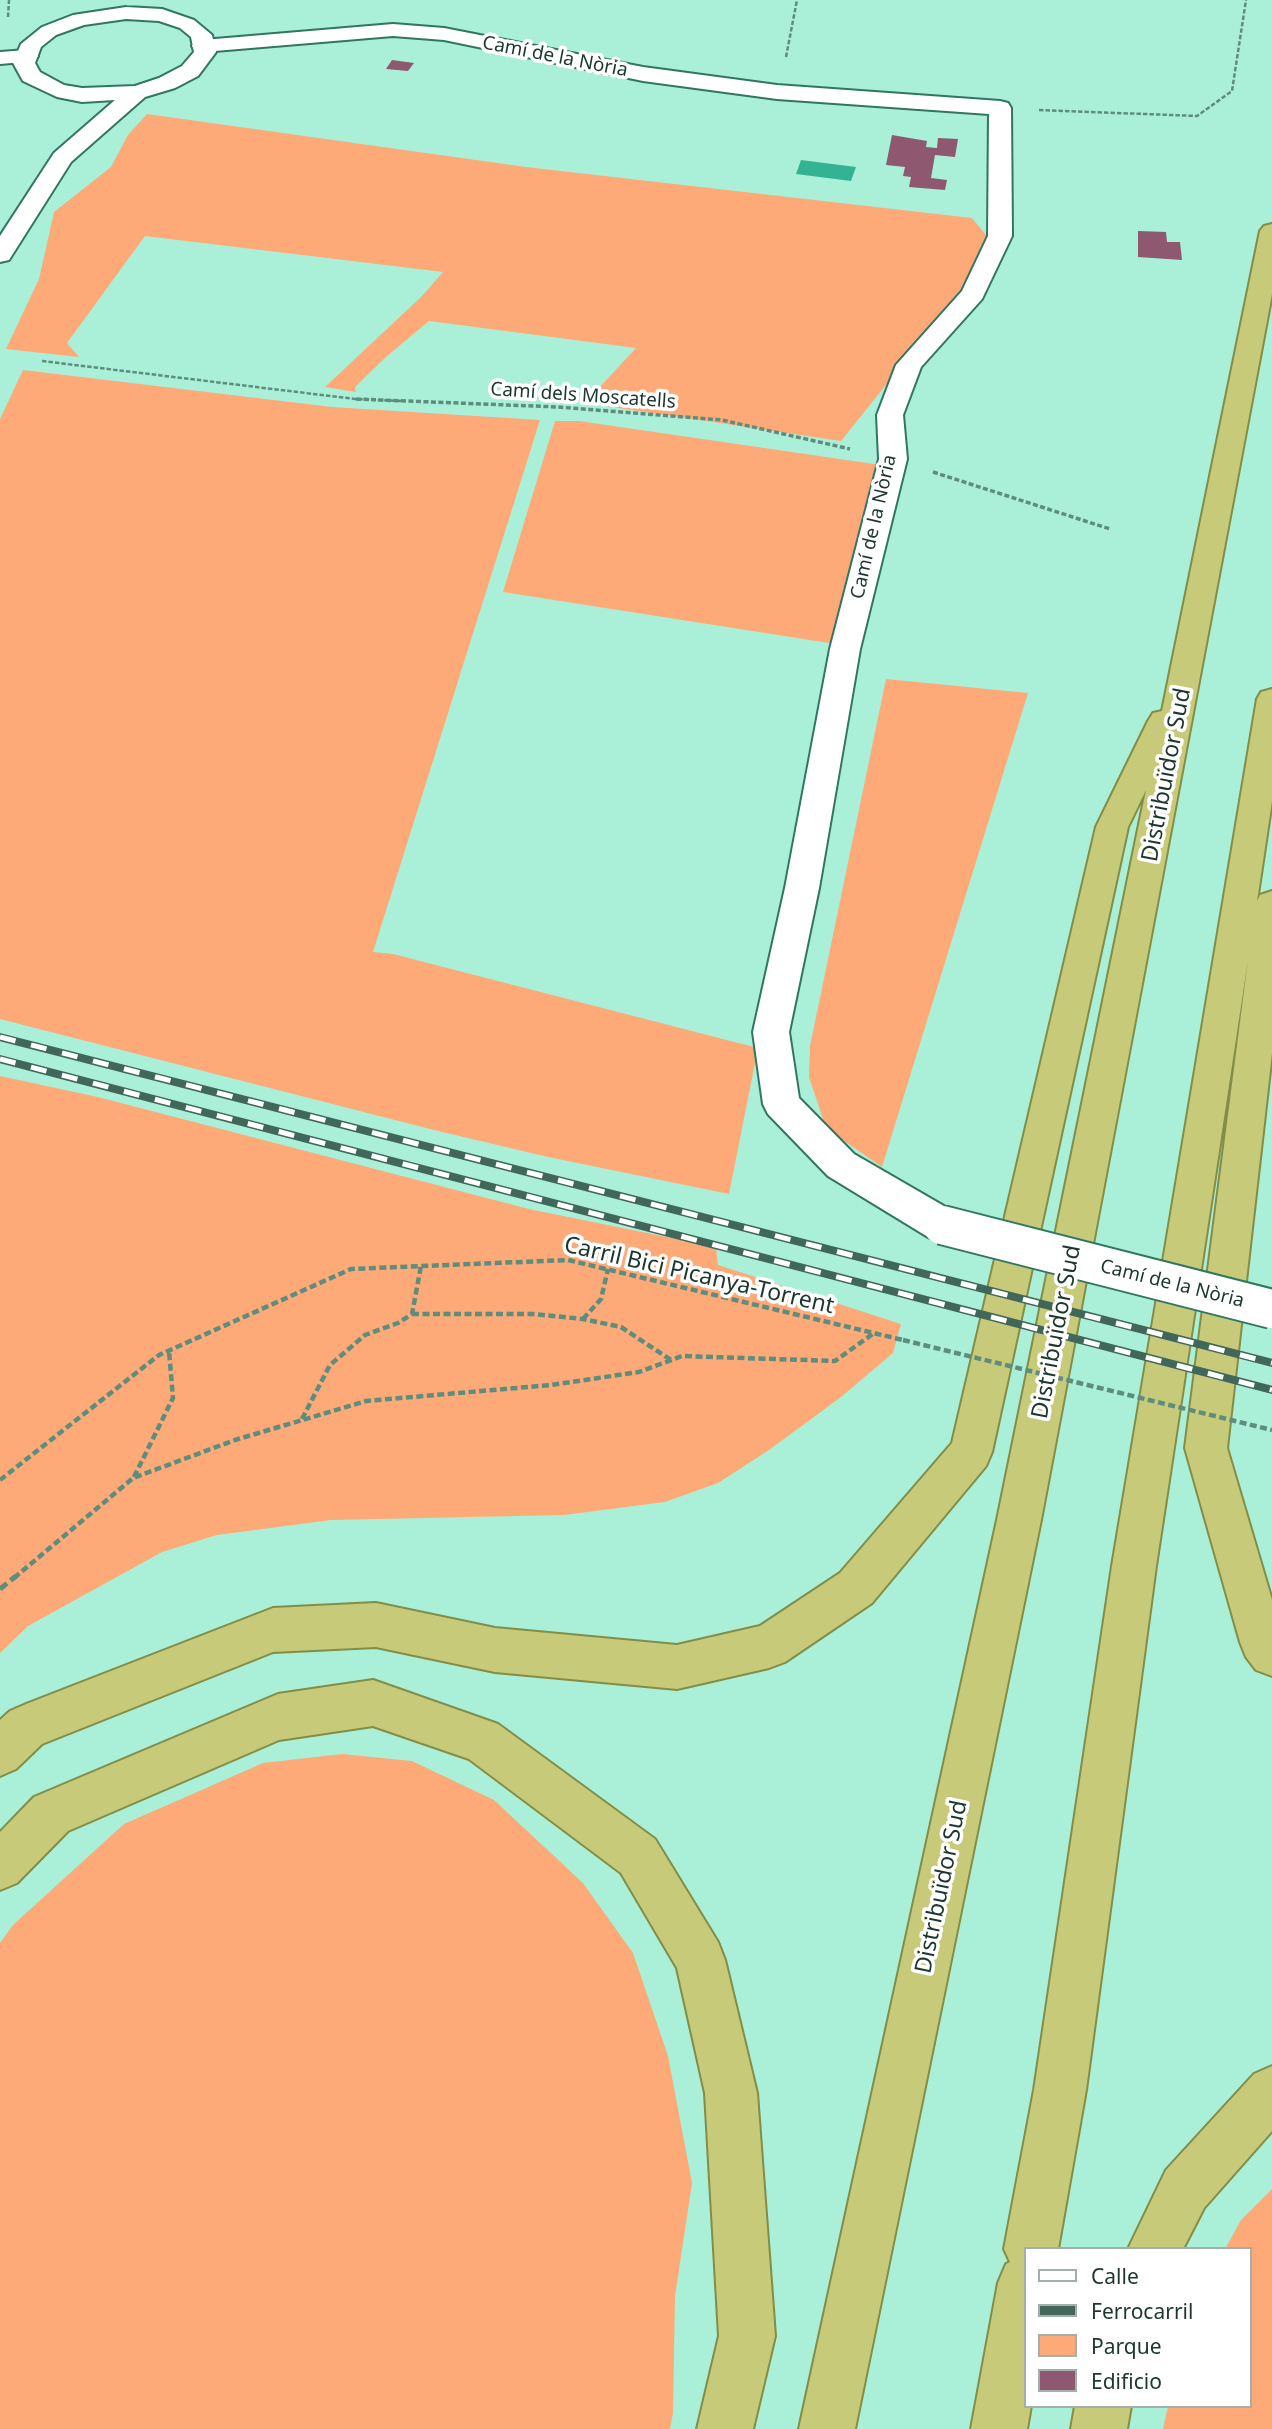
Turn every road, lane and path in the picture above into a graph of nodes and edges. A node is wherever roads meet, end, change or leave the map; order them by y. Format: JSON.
{"nodes":[{"id":1,"x":118,"y":0,"type":"edge"},
{"id":2,"x":797,"y":0,"type":"edge"},
{"id":3,"x":1246,"y":0,"type":"edge"},
{"id":4,"x":51,"y":8,"type":"dead end"},
{"id":5,"x":149,"y":15,"type":"junction"},
{"id":6,"x":49,"y":31,"type":"junction"},
{"id":7,"x":204,"y":46,"type":"junction"},
{"id":8,"x":27,"y":56,"type":"junction"},
{"id":9,"x":0,"y":58,"type":"edge"},
{"id":10,"x":137,"y":92,"type":"junction"},
{"id":11,"x":777,"y":92,"type":"junction"},
{"id":12,"x":61,"y":108,"type":"junction"},
{"id":13,"x":1000,"y":108,"type":"junction"},
{"id":14,"x":62,"y":158,"type":"junction"},
{"id":15,"x":1272,"y":231,"type":"edge"},
{"id":16,"x":0,"y":255,"type":"edge"},
{"id":17,"x":42,"y":361,"type":"dead end"},
{"id":18,"x":894,"y":459,"type":"junction"},
{"id":19,"x":1110,"y":528,"type":"dead end"},
{"id":20,"x":1187,"y":675,"type":"junction"},
{"id":21,"x":1272,"y":699,"type":"edge"},
{"id":22,"x":1272,"y":904,"type":"edge"},
{"id":23,"x":421,"y":1266,"type":"junction"},
{"id":24,"x":608,"y":1269,"type":"junction"},
{"id":25,"x":1272,"y":1309,"type":"edge"},
{"id":26,"x":412,"y":1314,"type":"junction"},
{"id":27,"x":583,"y":1319,"type":"junction"},
{"id":28,"x":874,"y":1333,"type":"junction"},
{"id":29,"x":169,"y":1350,"type":"junction"},
{"id":30,"x":671,"y":1360,"type":"junction"},
{"id":31,"x":302,"y":1420,"type":"junction"},
{"id":32,"x":1272,"y":1430,"type":"edge"},
{"id":33,"x":134,"y":1478,"type":"junction"},
{"id":34,"x":0,"y":1480,"type":"edge"},
{"id":35,"x":0,"y":1589,"type":"edge"},
{"id":36,"x":1272,"y":1654,"type":"edge"},
{"id":37,"x":0,"y":1753,"type":"edge"},
{"id":38,"x":0,"y":1866,"type":"edge"},
{"id":39,"x":1272,"y":2092,"type":"edge"},
{"id":40,"x":1031,"y":2247,"type":"edge"},
{"id":41,"x":1156,"y":2247,"type":"edge"},
{"id":42,"x":1024,"y":2289,"type":"edge"},
{"id":43,"x":1103,"y":2408,"type":"edge"},
{"id":44,"x":725,"y":2429,"type":"edge"},
{"id":45,"x":827,"y":2429,"type":"edge"},
{"id":46,"x":999,"y":2429,"type":"edge"},
{"id":47,"x":1099,"y":2429,"type":"edge"}],
"edges":[{"from":1,"to":5,"type":"street"},
{"from":2,"to":11,"type":"path"},
{"from":3,"to":13,"type":"path"},
{"from":4,"to":6,"type":"street"},
{"from":5,"to":6,"type":"street"},
{"from":5,"to":7,"type":"street"},
{"from":6,"to":8,"type":"street"},
{"from":7,"to":10,"type":"street"},
{"from":7,"to":11,"type":"street","name":"Camí de la Nòria"},
{"from":8,"to":9,"type":"street"},
{"from":8,"to":12,"type":"street"},
{"from":10,"to":12,"type":"street"},
{"from":10,"to":14,"type":"street"},
{"from":11,"to":13,"type":"street","name":"Camí de la Nòria"},
{"from":12,"to":14,"type":"street"},
{"from":13,"to":18,"type":"street","name":"Camí de la Nòria"},
{"from":14,"to":16,"type":"street"},
{"from":15,"to":20,"type":"highway","name":"Distribuïdor Sud"},
{"from":17,"to":18,"type":"path","name":"Camí dels Moscatells"},
{"from":18,"to":19,"type":"path","name":"Camí dels Moscatells"},
{"from":18,"to":25,"type":"street","name":"Camí de la Nòria","bridge":true},
{"from":20,"to":37,"type":"highway"},
{"from":20,"to":45,"type":"highway","name":"Distribuïdor Sud"},
{"from":21,"to":40,"type":"highway"},
{"from":22,"to":36,"type":"highway"},
{"from":23,"to":24,"type":"path","name":"Carril Bici Picanya-Torrent"},
{"from":23,"to":26,"type":"path"},
{"from":23,"to":29,"type":"path","name":"Carril Bici Picanya-Torrent"},
{"from":24,"to":27,"type":"path"},
{"from":24,"to":28,"type":"path","name":"Carril Bici Picanya-Torrent"},
{"from":26,"to":27,"type":"path"},
{"from":26,"to":31,"type":"path"},
{"from":27,"to":30,"type":"path"},
{"from":28,"to":30,"type":"path"},
{"from":28,"to":32,"type":"path","name":"Carril Bici Picanya-Torrent","bridge":true},
{"from":29,"to":33,"type":"path"},
{"from":29,"to":34,"type":"path","name":"Carril Bici Picanya-Torrent"},
{"from":30,"to":31,"type":"path"},
{"from":31,"to":33,"type":"path"},
{"from":33,"to":35,"type":"path"},
{"from":38,"to":44,"type":"highway"},
{"from":39,"to":41,"type":"highway"},
{"from":42,"to":46,"type":"highway"},
{"from":43,"to":47,"type":"highway"}]}
